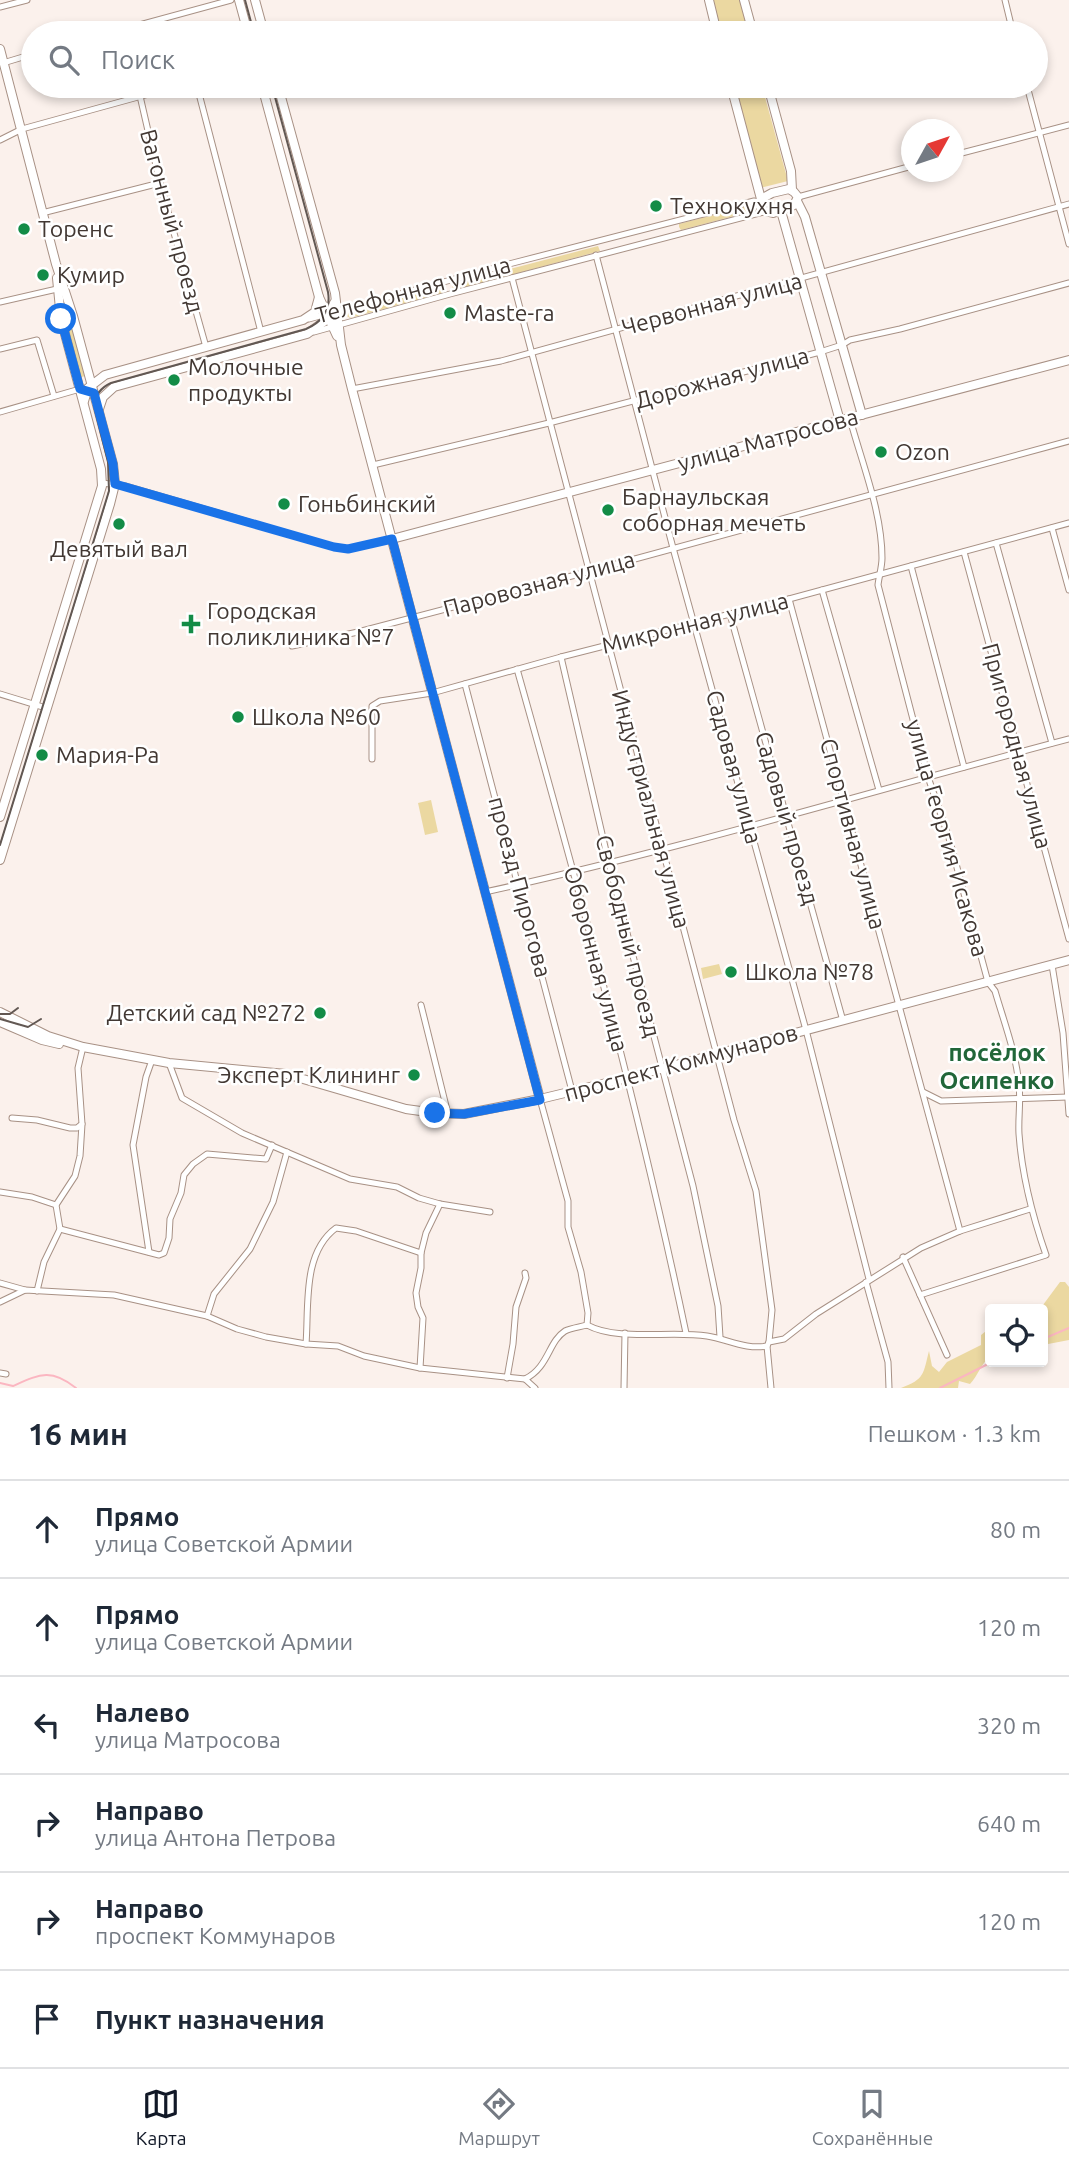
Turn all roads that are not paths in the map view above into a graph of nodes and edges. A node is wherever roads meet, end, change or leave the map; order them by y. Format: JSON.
{"nodes":[{"id":1,"x":27,"y":0,"type":"edge"},
{"id":2,"x":231,"y":0,"type":"edge"},
{"id":3,"x":239,"y":0,"type":"edge"},
{"id":4,"x":255,"y":0,"type":"edge"},
{"id":5,"x":709,"y":0,"type":"edge"},
{"id":6,"x":744,"y":0,"type":"edge"},
{"id":7,"x":1005,"y":0,"type":"edge"},
{"id":8,"x":0,"y":8,"type":"edge"},
{"id":9,"x":154,"y":21,"type":"edge"},
{"id":10,"x":245,"y":21,"type":"edge"},
{"id":11,"x":261,"y":21,"type":"edge"},
{"id":12,"x":714,"y":21,"type":"edge"},
{"id":13,"x":750,"y":21,"type":"edge"},
{"id":14,"x":1010,"y":21,"type":"edge"},
{"id":15,"x":0,"y":48,"type":"edge"},
{"id":16,"x":21,"y":57,"type":"edge"},
{"id":17,"x":2,"y":63,"type":"edge"},
{"id":18,"x":133,"y":98,"type":"edge"},
{"id":19,"x":140,"y":98,"type":"edge"},
{"id":20,"x":200,"y":98,"type":"edge"},
{"id":21,"x":265,"y":98,"type":"edge"},
{"id":22,"x":281,"y":98,"type":"edge"},
{"id":23,"x":734,"y":98,"type":"edge"},
{"id":24,"x":771,"y":98,"type":"edge"},
{"id":25,"x":1030,"y":98,"type":"edge"},
{"id":26,"x":1069,"y":125,"type":"edge"},
{"id":27,"x":22,"y":129,"type":"junction"},
{"id":28,"x":1040,"y":132,"type":"junction"},
{"id":29,"x":0,"y":140,"type":"edge"},
{"id":30,"x":964,"y":152,"type":"edge"},
{"id":31,"x":901,"y":169,"type":"edge"},
{"id":32,"x":160,"y":183,"type":"junction"},
{"id":33,"x":796,"y":196,"type":"junction"},
{"id":34,"x":760,"y":200,"type":"junction"},
{"id":35,"x":1069,"y":204,"type":"edge"},
{"id":36,"x":1059,"y":209,"type":"junction"},
{"id":37,"x":781,"y":211,"type":"junction"},
{"id":38,"x":764,"y":212,"type":"junction"},
{"id":39,"x":42,"y":213,"type":"junction"},
{"id":40,"x":1069,"y":244,"type":"edge"},
{"id":41,"x":596,"y":255,"type":"junction"},
{"id":42,"x":56,"y":264,"type":"junction"},
{"id":43,"x":821,"y":274,"type":"junction"},
{"id":44,"x":512,"y":278,"type":"junction"},
{"id":45,"x":800,"y":280,"type":"junction"},
{"id":46,"x":1069,"y":284,"type":"edge"},
{"id":47,"x":57,"y":289,"type":"junction"},
{"id":48,"x":319,"y":297,"type":"junction"},
{"id":49,"x":0,"y":302,"type":"edge"},
{"id":50,"x":331,"y":313,"type":"junction"},
{"id":51,"x":303,"y":320,"type":"junction"},
{"id":52,"x":335,"y":326,"type":"junction"},
{"id":53,"x":618,"y":330,"type":"junction"},
{"id":54,"x":261,"y":332,"type":"junction"},
{"id":55,"x":307,"y":334,"type":"junction"},
{"id":56,"x":842,"y":345,"type":"junction"},
{"id":57,"x":206,"y":347,"type":"junction"},
{"id":58,"x":0,"y":349,"type":"edge"},
{"id":59,"x":530,"y":352,"type":"junction"},
{"id":60,"x":820,"y":352,"type":"junction"},
{"id":61,"x":1069,"y":360,"type":"edge"},
{"id":62,"x":88,"y":389,"type":"junction"},
{"id":63,"x":352,"y":389,"type":"junction"},
{"id":64,"x":108,"y":391,"type":"junction"},
{"id":65,"x":54,"y":396,"type":"junction"},
{"id":66,"x":636,"y":401,"type":"junction"},
{"id":67,"x":99,"y":411,"type":"junction"},
{"id":68,"x":0,"y":412,"type":"edge"},
{"id":69,"x":862,"y":415,"type":"junction"},
{"id":70,"x":850,"y":419,"type":"junction"},
{"id":71,"x":840,"y":421,"type":"junction"},
{"id":72,"x":549,"y":423,"type":"junction"},
{"id":73,"x":1069,"y":441,"type":"edge"},
{"id":74,"x":373,"y":465,"type":"junction"},
{"id":75,"x":654,"y":471,"type":"junction"},
{"id":76,"x":102,"y":483,"type":"junction"},
{"id":77,"x":115,"y":484,"type":"junction"},
{"id":78,"x":568,"y":494,"type":"junction"},
{"id":79,"x":871,"y":494,"type":"junction"},
{"id":80,"x":1069,"y":523,"type":"edge"},
{"id":81,"x":1052,"y":528,"type":"junction"},
{"id":82,"x":392,"y":539,"type":"junction"},
{"id":83,"x":996,"y":543,"type":"junction"},
{"id":84,"x":673,"y":548,"type":"junction"},
{"id":85,"x":964,"y":552,"type":"junction"},
{"id":86,"x":911,"y":566,"type":"junction"},
{"id":87,"x":587,"y":572,"type":"junction"},
{"id":88,"x":880,"y":574,"type":"junction"},
{"id":89,"x":822,"y":590,"type":"junction"},
{"id":90,"x":1069,"y":590,"type":"edge"},
{"id":91,"x":789,"y":599,"type":"junction"},
{"id":92,"x":64,"y":610,"type":"junction"},
{"id":93,"x":76,"y":614,"type":"junction"},
{"id":94,"x":730,"y":614,"type":"junction"},
{"id":95,"x":413,"y":617,"type":"junction"},
{"id":96,"x":694,"y":624,"type":"junction"},
{"id":97,"x":608,"y":645,"type":"junction"},
{"id":98,"x":292,"y":646,"type":"dead end"},
{"id":99,"x":561,"y":657,"type":"junction"},
{"id":100,"x":517,"y":669,"type":"junction"},
{"id":101,"x":465,"y":684,"type":"junction"},
{"id":102,"x":432,"y":693,"type":"junction"},
{"id":103,"x":0,"y":694,"type":"edge"},
{"id":104,"x":34,"y":704,"type":"junction"},
{"id":105,"x":46,"y":708,"type":"junction"},
{"id":106,"x":1069,"y":738,"type":"edge"},
{"id":107,"x":1052,"y":743,"type":"junction"},
{"id":108,"x":1020,"y":752,"type":"junction"},
{"id":109,"x":372,"y":759,"type":"dead end"},
{"id":110,"x":964,"y":767,"type":"junction"},
{"id":111,"x":928,"y":777,"type":"junction"},
{"id":112,"x":879,"y":790,"type":"junction"},
{"id":113,"x":844,"y":800,"type":"junction"},
{"id":114,"x":786,"y":814,"type":"junction"},
{"id":115,"x":0,"y":817,"type":"edge"},
{"id":116,"x":750,"y":824,"type":"junction"},
{"id":117,"x":663,"y":850,"type":"junction"},
{"id":118,"x":0,"y":858,"type":"edge"},
{"id":119,"x":609,"y":864,"type":"junction"},
{"id":120,"x":574,"y":872,"type":"junction"},
{"id":121,"x":520,"y":885,"type":"junction"},
{"id":122,"x":485,"y":892,"type":"junction"},
{"id":123,"x":1069,"y":939,"type":"edge"},
{"id":124,"x":1069,"y":960,"type":"edge"},
{"id":125,"x":1052,"y":965,"type":"junction"},
{"id":126,"x":988,"y":982,"type":"junction"},
{"id":127,"x":421,"y":1005,"type":"dead end"},
{"id":128,"x":898,"y":1006,"type":"junction"},
{"id":129,"x":0,"y":1012,"type":"edge"},
{"id":130,"x":843,"y":1021,"type":"junction"},
{"id":131,"x":0,"y":1022,"type":"edge"},
{"id":132,"x":806,"y":1031,"type":"junction"},
{"id":133,"x":83,"y":1047,"type":"junction"},
{"id":134,"x":717,"y":1054,"type":"junction"},
{"id":135,"x":152,"y":1060,"type":"junction"},
{"id":136,"x":169,"y":1063,"type":"junction"},
{"id":137,"x":662,"y":1068,"type":"junction"},
{"id":138,"x":627,"y":1078,"type":"junction"},
{"id":139,"x":572,"y":1091,"type":"junction"},
{"id":140,"x":923,"y":1091,"type":"junction"},
{"id":141,"x":1068,"y":1097,"type":"edge"},
{"id":142,"x":540,"y":1100,"type":"junction"},
{"id":143,"x":1019,"y":1100,"type":"junction"},
{"id":144,"x":449,"y":1114,"type":"junction"},
{"id":145,"x":1069,"y":1114,"type":"edge"},
{"id":146,"x":12,"y":1118,"type":"dead end"},
{"id":147,"x":82,"y":1125,"type":"junction"},
{"id":148,"x":272,"y":1146,"type":"junction"},
{"id":149,"x":287,"y":1152,"type":"junction"},
{"id":150,"x":0,"y":1192,"type":"edge"},
{"id":151,"x":440,"y":1204,"type":"junction"},
{"id":152,"x":56,"y":1205,"type":"junction"},
{"id":153,"x":1030,"y":1209,"type":"junction"},
{"id":154,"x":490,"y":1213,"type":"dead end"},
{"id":155,"x":60,"y":1229,"type":"junction"},
{"id":156,"x":960,"y":1231,"type":"junction"},
{"id":157,"x":149,"y":1252,"type":"junction"},
{"id":158,"x":421,"y":1253,"type":"junction"},
{"id":159,"x":903,"y":1257,"type":"junction"},
{"id":160,"x":525,"y":1273,"type":"dead end"},
{"id":161,"x":868,"y":1281,"type":"junction"},
{"id":162,"x":0,"y":1283,"type":"edge"},
{"id":163,"x":24,"y":1290,"type":"junction"},
{"id":164,"x":37,"y":1291,"type":"junction"},
{"id":165,"x":920,"y":1295,"type":"junction"},
{"id":166,"x":0,"y":1302,"type":"edge"},
{"id":167,"x":207,"y":1316,"type":"junction"},
{"id":168,"x":587,"y":1325,"type":"junction"},
{"id":169,"x":625,"y":1333,"type":"junction"},
{"id":170,"x":686,"y":1333,"type":"junction"},
{"id":171,"x":720,"y":1338,"type":"junction"},
{"id":172,"x":306,"y":1344,"type":"junction"},
{"id":173,"x":768,"y":1344,"type":"junction"},
{"id":174,"x":947,"y":1354,"type":"dead end"},
{"id":175,"x":419,"y":1368,"type":"junction"},
{"id":176,"x":507,"y":1378,"type":"junction"},
{"id":177,"x":525,"y":1379,"type":"junction"},
{"id":178,"x":535,"y":1388,"type":"edge"},
{"id":179,"x":624,"y":1388,"type":"edge"},
{"id":180,"x":771,"y":1388,"type":"edge"},
{"id":181,"x":889,"y":1388,"type":"edge"}],
"edges":[{"from":1,"to":8,"type":"street"},
{"from":2,"to":9,"type":"street"},
{"from":3,"to":10,"type":"street"},
{"from":4,"to":11,"type":"street"},
{"from":5,"to":12,"type":"street"},
{"from":6,"to":13,"type":"street"},
{"from":7,"to":14,"type":"street"},
{"from":15,"to":17,"type":"street"},
{"from":16,"to":17,"type":"street"},
{"from":17,"to":27,"type":"street"},
{"from":18,"to":27,"type":"street"},
{"from":19,"to":32,"type":"street","name":"Вагонный проезд"},
{"from":20,"to":54,"type":"street"},
{"from":21,"to":48,"type":"street"},
{"from":22,"to":50,"type":"street"},
{"from":23,"to":34,"type":"street"},
{"from":24,"to":33,"type":"street"},
{"from":25,"to":28,"type":"street"},
{"from":26,"to":28,"type":"street"},
{"from":27,"to":29,"type":"street"},
{"from":27,"to":39,"type":"street"},
{"from":28,"to":30,"type":"street"},
{"from":28,"to":36,"type":"street"},
{"from":31,"to":33,"type":"street"},
{"from":32,"to":39,"type":"street"},
{"from":32,"to":57,"type":"street","name":"Вагонный проезд"},
{"from":33,"to":34,"type":"street"},
{"from":33,"to":37,"type":"street"},
{"from":33,"to":43,"type":"street"},
{"from":34,"to":38,"type":"street"},
{"from":34,"to":50,"type":"street","name":"Телефонная улица"},
{"from":35,"to":36,"type":"street","name":"Червонная улица"},
{"from":36,"to":40,"type":"street"},
{"from":36,"to":43,"type":"street","name":"Червонная улица"},
{"from":37,"to":38,"type":"street"},
{"from":37,"to":45,"type":"street"},
{"from":38,"to":41,"type":"street","name":"Телефонная улица"},
{"from":39,"to":42,"type":"street"},
{"from":41,"to":44,"type":"street","name":"Телефонная улица"},
{"from":41,"to":53,"type":"street","name":"Садовая улица"},
{"from":42,"to":47,"type":"street"},
{"from":42,"to":62,"type":"street"},
{"from":43,"to":45,"type":"street","name":"Червонная улица"},
{"from":43,"to":56,"type":"street"},
{"from":44,"to":52,"type":"street","name":"Телефонная улица"},
{"from":44,"to":59,"type":"street","name":"Индустриальная улица"},
{"from":45,"to":53,"type":"street","name":"Червонная улица"},
{"from":45,"to":60,"type":"street"},
{"from":46,"to":56,"type":"street","name":"Дорожная улица"},
{"from":47,"to":49,"type":"street"},
{"from":47,"to":62,"type":"street"},
{"from":48,"to":50,"type":"street"},
{"from":48,"to":51,"type":"street"},
{"from":50,"to":51,"type":"street","name":"Телефонная улица"},
{"from":50,"to":52,"type":"street"},
{"from":50,"to":55,"type":"street"},
{"from":51,"to":54,"type":"street","name":"Телефонная улица"},
{"from":52,"to":55,"type":"street","name":"Телефонная улица"},
{"from":52,"to":63,"type":"street"},
{"from":53,"to":59,"type":"street","name":"Червонная улица"},
{"from":53,"to":66,"type":"street","name":"Садовая улица"},
{"from":54,"to":57,"type":"street","name":"Телефонная улица"},
{"from":55,"to":64,"type":"street","name":"Телефонная улица"},
{"from":56,"to":60,"type":"street","name":"Дорожная улица"},
{"from":56,"to":69,"type":"street"},
{"from":57,"to":62,"type":"street","name":"Телефонная улица"},
{"from":58,"to":65,"type":"street"},
{"from":59,"to":63,"type":"street","name":"Червонная улица"},
{"from":59,"to":72,"type":"street","name":"Индустриальная улица"},
{"from":60,"to":66,"type":"street","name":"Дорожная улица"},
{"from":60,"to":71,"type":"street"},
{"from":61,"to":69,"type":"street","name":"улица Матросова"},
{"from":62,"to":64,"type":"street","name":"Телефонная улица"},
{"from":62,"to":65,"type":"street","name":"Телефонная улица"},
{"from":62,"to":67,"type":"street"},
{"from":62,"to":76,"type":"street"},
{"from":63,"to":74,"type":"street"},
{"from":64,"to":67,"type":"street"},
{"from":65,"to":68,"type":"street","name":"Телефонная улица"},
{"from":66,"to":72,"type":"street","name":"Дорожная улица"},
{"from":66,"to":75,"type":"street","name":"Садовая улица"},
{"from":67,"to":77,"type":"street"},
{"from":69,"to":70,"type":"street","name":"улица Матросова"},
{"from":70,"to":71,"type":"street","name":"улица Матросова"},
{"from":70,"to":79,"type":"street","name":"улица Георгия Исакова"},
{"from":71,"to":75,"type":"street","name":"улица Матросова"},
{"from":72,"to":74,"type":"street","name":"Дорожная улица"},
{"from":72,"to":78,"type":"street","name":"Индустриальная улица"},
{"from":73,"to":79,"type":"street","name":"Паровозная улица"},
{"from":74,"to":82,"type":"street"},
{"from":75,"to":78,"type":"street","name":"улица Матросова"},
{"from":75,"to":84,"type":"street","name":"Садовая улица"},
{"from":76,"to":77,"type":"street","name":"улица Матросова"},
{"from":76,"to":92,"type":"street"},
{"from":77,"to":82,"type":"street","name":"улица Матросова"},
{"from":77,"to":93,"type":"street"},
{"from":78,"to":82,"type":"street","name":"улица Матросова"},
{"from":78,"to":87,"type":"street","name":"Индустриальная улица"},
{"from":79,"to":84,"type":"street","name":"Паровозная улица"},
{"from":79,"to":88,"type":"street","name":"улица Георгия Исакова"},
{"from":80,"to":81,"type":"street","name":"Микронная улица"},
{"from":81,"to":83,"type":"street","name":"Микронная улица"},
{"from":81,"to":90,"type":"street"},
{"from":82,"to":95,"type":"street"},
{"from":83,"to":85,"type":"street","name":"Микронная улица"},
{"from":83,"to":107,"type":"street"},
{"from":84,"to":87,"type":"street","name":"Паровозная улица"},
{"from":84,"to":96,"type":"street","name":"Садовая улица"},
{"from":85,"to":86,"type":"street","name":"Микронная улица"},
{"from":85,"to":108,"type":"street","name":"Пригородная улица"},
{"from":86,"to":88,"type":"street","name":"Микронная улица"},
{"from":86,"to":110,"type":"street"},
{"from":87,"to":95,"type":"street","name":"Паровозная улица"},
{"from":87,"to":97,"type":"street","name":"Индустриальная улица"},
{"from":88,"to":89,"type":"street","name":"Микронная улица"},
{"from":88,"to":111,"type":"street","name":"улица Георгия Исакова"},
{"from":89,"to":91,"type":"street","name":"Микронная улица"},
{"from":89,"to":112,"type":"street"},
{"from":91,"to":94,"type":"street","name":"Микронная улица"},
{"from":91,"to":113,"type":"street","name":"Спортивная улица"},
{"from":92,"to":93,"type":"street"},
{"from":92,"to":104,"type":"street"},
{"from":93,"to":105,"type":"street"},
{"from":94,"to":96,"type":"street","name":"Микронная улица"},
{"from":94,"to":114,"type":"street","name":"Садовый проезд"},
{"from":95,"to":98,"type":"street","name":"Паровозная улица"},
{"from":95,"to":102,"type":"street"},
{"from":96,"to":97,"type":"street","name":"Микронная улица"},
{"from":96,"to":116,"type":"street","name":"Садовая улица"},
{"from":97,"to":99,"type":"street","name":"Микронная улица"},
{"from":97,"to":117,"type":"street","name":"Индустриальная улица"},
{"from":99,"to":100,"type":"street","name":"Микронная улица"},
{"from":99,"to":119,"type":"street","name":"Свободный проезд"},
{"from":100,"to":101,"type":"street","name":"Микронная улица"},
{"from":100,"to":120,"type":"street","name":"Оборонная улица"},
{"from":101,"to":102,"type":"street","name":"Микронная улица"},
{"from":101,"to":121,"type":"street","name":"проезд Пирогова"},
{"from":102,"to":109,"type":"street","name":"Микронная улица"},
{"from":102,"to":122,"type":"street"},
{"from":103,"to":104,"type":"street"},
{"from":104,"to":105,"type":"street"},
{"from":104,"to":115,"type":"street"},
{"from":105,"to":118,"type":"street"},
{"from":106,"to":107,"type":"street"},
{"from":107,"to":108,"type":"street"},
{"from":108,"to":110,"type":"street"},
{"from":108,"to":123,"type":"street","name":"Пригородная улица"},
{"from":110,"to":111,"type":"street"},
{"from":111,"to":112,"type":"street"},
{"from":111,"to":126,"type":"street","name":"улица Георгия Исакова"},
{"from":112,"to":113,"type":"street"},
{"from":113,"to":114,"type":"street"},
{"from":113,"to":128,"type":"street","name":"Спортивная улица"},
{"from":114,"to":116,"type":"street"},
{"from":114,"to":130,"type":"street","name":"Садовый проезд"},
{"from":116,"to":117,"type":"street"},
{"from":116,"to":132,"type":"street","name":"Садовая улица"},
{"from":117,"to":119,"type":"street"},
{"from":117,"to":134,"type":"street","name":"Индустриальная улица"},
{"from":119,"to":120,"type":"street"},
{"from":119,"to":137,"type":"street","name":"Свободный проезд"},
{"from":120,"to":121,"type":"street"},
{"from":120,"to":138,"type":"street","name":"Оборонная улица"},
{"from":121,"to":122,"type":"street"},
{"from":121,"to":139,"type":"street","name":"проезд Пирогова"},
{"from":122,"to":142,"type":"street"},
{"from":124,"to":125,"type":"street","name":"проспект Коммунаров"},
{"from":125,"to":126,"type":"street","name":"проспект Коммунаров"},
{"from":125,"to":141,"type":"street"},
{"from":126,"to":128,"type":"street","name":"проспект Коммунаров"},
{"from":126,"to":143,"type":"street","name":"улица Георгия Исакова"},
{"from":127,"to":144,"type":"street"},
{"from":128,"to":130,"type":"street","name":"проспект Коммунаров"},
{"from":128,"to":140,"type":"street","name":"Спортивная улица"},
{"from":129,"to":133,"type":"street","name":"проспект Коммунаров"},
{"from":130,"to":132,"type":"street","name":"проспект Коммунаров"},
{"from":131,"to":133,"type":"street","name":"проспект Коммунаров"},
{"from":132,"to":134,"type":"street","name":"проспект Коммунаров"},
{"from":132,"to":161,"type":"street","name":"Садовая улица"},
{"from":133,"to":135,"type":"street","name":"проспект Коммунаров"},
{"from":133,"to":147,"type":"street"},
{"from":134,"to":137,"type":"street","name":"проспект Коммунаров"},
{"from":134,"to":173,"type":"street","name":"Индустриальная улица"},
{"from":135,"to":136,"type":"street","name":"проспект Коммунаров"},
{"from":135,"to":157,"type":"street"},
{"from":136,"to":144,"type":"street","name":"проспект Коммунаров"},
{"from":136,"to":148,"type":"street"},
{"from":137,"to":138,"type":"street","name":"проспект Коммунаров"},
{"from":137,"to":171,"type":"street","name":"Свободный проезд"},
{"from":138,"to":139,"type":"street","name":"проспект Коммунаров"},
{"from":138,"to":170,"type":"street","name":"Оборонная улица"},
{"from":139,"to":142,"type":"street","name":"проспект Коммунаров"},
{"from":140,"to":143,"type":"street"},
{"from":140,"to":156,"type":"street","name":"Спортивная улица"},
{"from":141,"to":143,"type":"street"},
{"from":141,"to":145,"type":"street"},
{"from":142,"to":144,"type":"street","name":"проспект Коммунаров"},
{"from":142,"to":168,"type":"street"},
{"from":143,"to":153,"type":"street","name":"улица Георгия Исакова"},
{"from":146,"to":147,"type":"street"},
{"from":147,"to":152,"type":"street"},
{"from":148,"to":149,"type":"street"},
{"from":148,"to":157,"type":"street"},
{"from":149,"to":151,"type":"street"},
{"from":149,"to":167,"type":"street"},
{"from":150,"to":152,"type":"street"},
{"from":151,"to":154,"type":"street"},
{"from":151,"to":158,"type":"street"},
{"from":152,"to":155,"type":"street"},
{"from":153,"to":156,"type":"street"},
{"from":153,"to":165,"type":"street","name":"улица Георгия Исакова"},
{"from":155,"to":157,"type":"street"},
{"from":155,"to":164,"type":"street"},
{"from":156,"to":159,"type":"street"},
{"from":158,"to":172,"type":"street"},
{"from":158,"to":175,"type":"street"},
{"from":159,"to":161,"type":"street"},
{"from":159,"to":165,"type":"street"},
{"from":160,"to":176,"type":"street"},
{"from":161,"to":173,"type":"street"},
{"from":161,"to":181,"type":"street","name":"Садовая улица"},
{"from":162,"to":163,"type":"street"},
{"from":163,"to":164,"type":"street"},
{"from":163,"to":166,"type":"street"},
{"from":164,"to":167,"type":"street"},
{"from":165,"to":174,"type":"street"},
{"from":167,"to":172,"type":"street"},
{"from":168,"to":169,"type":"street"},
{"from":168,"to":177,"type":"street"},
{"from":169,"to":170,"type":"street"},
{"from":169,"to":179,"type":"street"},
{"from":170,"to":171,"type":"street"},
{"from":171,"to":173,"type":"street"},
{"from":172,"to":175,"type":"street"},
{"from":173,"to":180,"type":"street","name":"Индустриальная улица"},
{"from":175,"to":176,"type":"street"},
{"from":176,"to":177,"type":"street"},
{"from":177,"to":178,"type":"street"}]}
